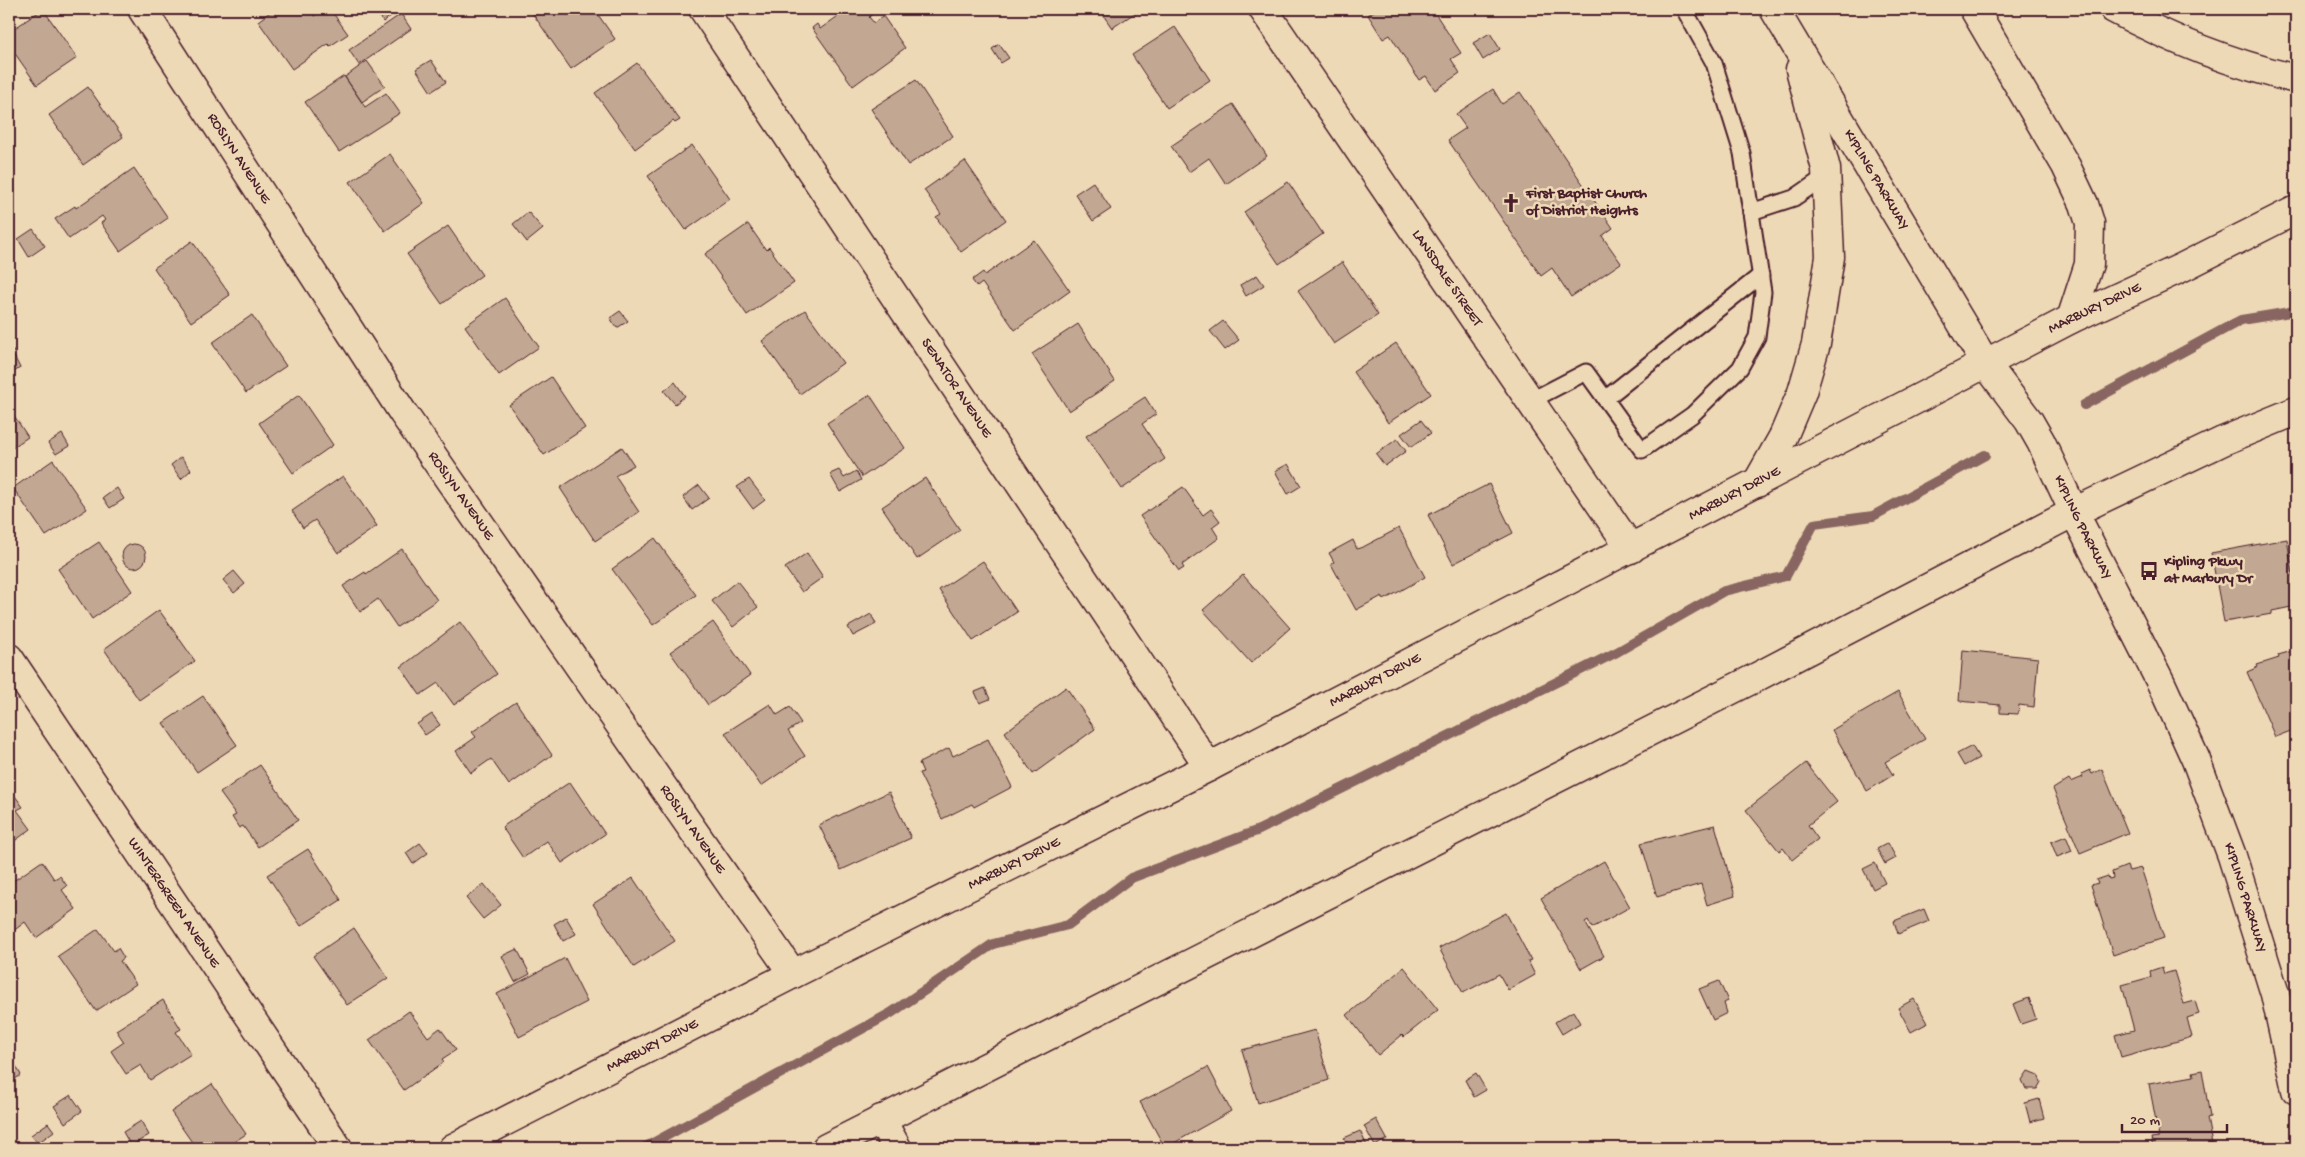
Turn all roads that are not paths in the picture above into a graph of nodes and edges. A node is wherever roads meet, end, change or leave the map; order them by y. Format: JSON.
{"nodes":[{"id":1,"x":142,"y":9,"type":"edge"},
{"id":2,"x":703,"y":9,"type":"edge"},
{"id":3,"x":1263,"y":9,"type":"edge"},
{"id":4,"x":1774,"y":9,"type":"edge"},
{"id":5,"x":1974,"y":9,"type":"edge"},
{"id":6,"x":2114,"y":9,"type":"edge"},
{"id":7,"x":1686,"y":10,"type":"edge"},
{"id":8,"x":1792,"y":39,"type":"junction"},
{"id":9,"x":2296,"y":79,"type":"edge"},
{"id":10,"x":1826,"y":176,"type":"junction"},
{"id":11,"x":2296,"y":210,"type":"edge"},
{"id":12,"x":1751,"y":212,"type":"junction"},
{"id":13,"x":1761,"y":275,"type":"junction"},
{"id":14,"x":2071,"y":319,"type":"junction"},
{"id":15,"x":1986,"y":364,"type":"junction"},
{"id":16,"x":1606,"y":399,"type":"junction"},
{"id":17,"x":1530,"y":401,"type":"junction"},
{"id":18,"x":2296,"y":411,"type":"edge"},
{"id":19,"x":1757,"y":484,"type":"junction"},
{"id":20,"x":2074,"y":512,"type":"junction"},
{"id":21,"x":1631,"y":549,"type":"junction"},
{"id":22,"x":9,"y":658,"type":"edge"},
{"id":23,"x":1209,"y":767,"type":"junction"},
{"id":24,"x":793,"y":974,"type":"junction"},
{"id":25,"x":2296,"y":1090,"type":"edge"},
{"id":26,"x":881,"y":1119,"type":"junction"},
{"id":27,"x":338,"y":1148,"type":"edge"},
{"id":28,"x":453,"y":1148,"type":"edge"},
{"id":29,"x":826,"y":1148,"type":"edge"},
{"id":30,"x":897,"y":1148,"type":"edge"}],
"edges":[{"from":1,"to":24,"type":"street","name":"ROSLYN AVENUE"},
{"from":2,"to":23,"type":"street","name":"SENATOR AVENUE"},
{"from":3,"to":17,"type":"street","name":"LANSDALE STREET"},
{"from":4,"to":8,"type":"street","name":"KIPLING PARKWAY"},
{"from":5,"to":14,"type":"street"},
{"from":6,"to":9,"type":"street"},
{"from":7,"to":12,"type":"lane"},
{"from":8,"to":10,"type":"street"},
{"from":8,"to":15,"type":"street","name":"KIPLING PARKWAY"},
{"from":10,"to":12,"type":"lane"},
{"from":10,"to":19,"type":"street"},
{"from":11,"to":14,"type":"street","name":"MARBURY DRIVE"},
{"from":12,"to":13,"type":"lane"},
{"from":13,"to":16,"type":"lane"},
{"from":13,"to":16,"type":"lane"},
{"from":14,"to":15,"type":"street","name":"MARBURY DRIVE"},
{"from":15,"to":19,"type":"street","name":"MARBURY DRIVE"},
{"from":15,"to":20,"type":"street","name":"KIPLING PARKWAY"},
{"from":16,"to":17,"type":"lane"},
{"from":17,"to":21,"type":"street","name":"LANSDALE STREET"},
{"from":18,"to":20,"type":"street"},
{"from":19,"to":21,"type":"street","name":"MARBURY DRIVE"},
{"from":20,"to":25,"type":"street","name":"KIPLING PARKWAY"},
{"from":20,"to":26,"type":"street"},
{"from":21,"to":23,"type":"street","name":"MARBURY DRIVE"},
{"from":22,"to":27,"type":"street","name":"WINTERGREEN AVENUE"},
{"from":23,"to":24,"type":"street","name":"MARBURY DRIVE"},
{"from":24,"to":28,"type":"street","name":"MARBURY DRIVE"},
{"from":26,"to":29,"type":"street"},
{"from":26,"to":30,"type":"street"}]}
